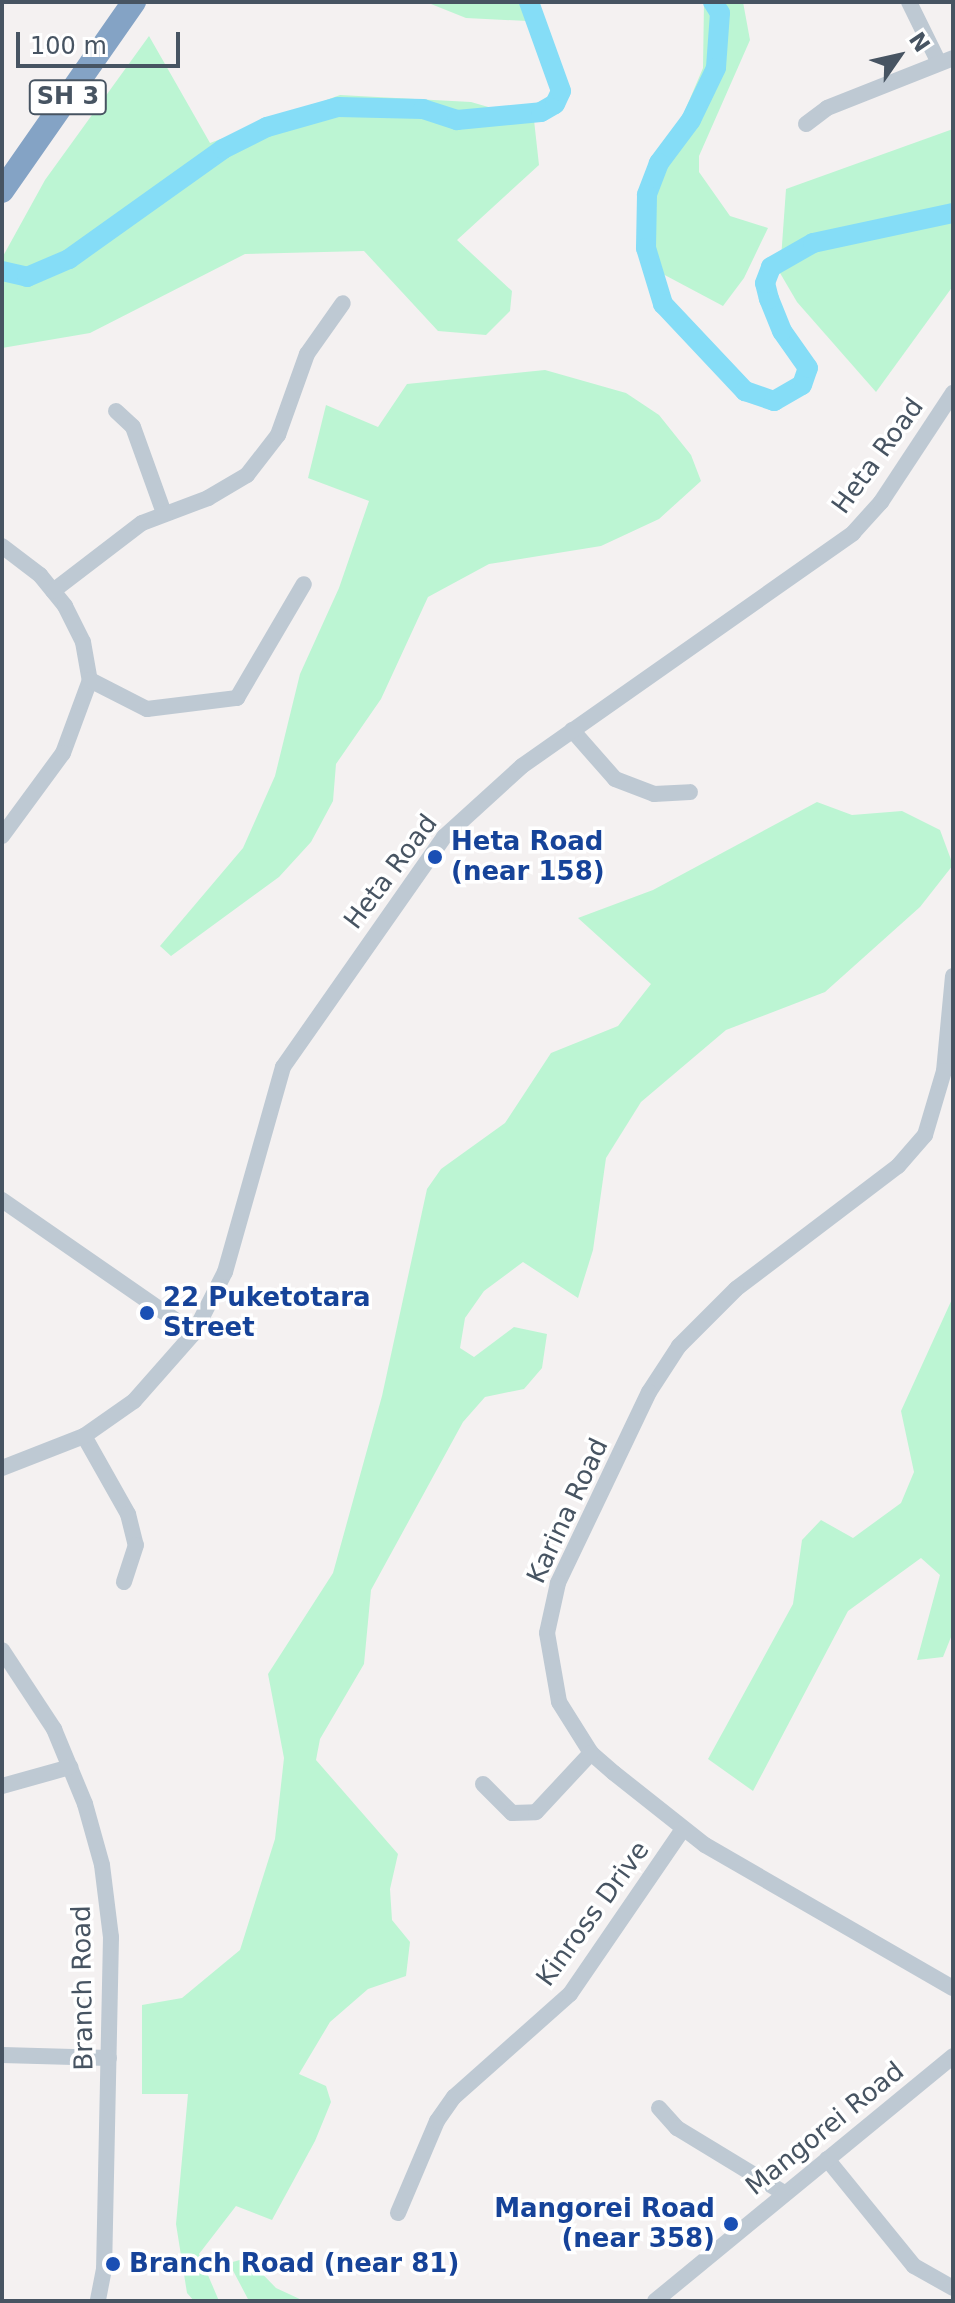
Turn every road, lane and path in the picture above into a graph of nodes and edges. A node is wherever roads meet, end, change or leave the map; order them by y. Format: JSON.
{"nodes":[{"id":1,"x":134,"y":2,"type":"edge"},
{"id":2,"x":909,"y":2,"type":"edge"},
{"id":3,"x":946,"y":60,"type":"edge"},
{"id":4,"x":806,"y":124,"type":"dead end"},
{"id":5,"x":2,"y":191,"type":"edge"},
{"id":6,"x":343,"y":303,"type":"dead end"},
{"id":7,"x":953,"y":393,"type":"edge"},
{"id":8,"x":116,"y":411,"type":"dead end"},
{"id":9,"x":164,"y":513,"type":"junction"},
{"id":10,"x":2,"y":546,"type":"edge"},
{"id":11,"x":304,"y":584,"type":"dead end"},
{"id":12,"x":53,"y":591,"type":"junction"},
{"id":13,"x":90,"y":680,"type":"junction"},
{"id":14,"x":572,"y":730,"type":"junction"},
{"id":15,"x":690,"y":792,"type":"dead end"},
{"id":16,"x":2,"y":836,"type":"edge"},
{"id":17,"x":953,"y":976,"type":"edge"},
{"id":18,"x":2,"y":1200,"type":"edge"},
{"id":19,"x":194,"y":1333,"type":"junction"},
{"id":20,"x":84,"y":1436,"type":"junction"},
{"id":21,"x":2,"y":1468,"type":"edge"},
{"id":22,"x":124,"y":1582,"type":"dead end"},
{"id":23,"x":2,"y":1650,"type":"edge"},
{"id":24,"x":591,"y":1753,"type":"junction"},
{"id":25,"x":70,"y":1767,"type":"junction"},
{"id":26,"x":483,"y":1784,"type":"dead end"},
{"id":27,"x":2,"y":1786,"type":"edge"},
{"id":28,"x":683,"y":1829,"type":"junction"},
{"id":29,"x":953,"y":1988,"type":"edge"},
{"id":30,"x":2,"y":2055,"type":"edge"},
{"id":31,"x":953,"y":2056,"type":"edge"},
{"id":32,"x":109,"y":2058,"type":"junction"},
{"id":33,"x":659,"y":2108,"type":"dead end"},
{"id":34,"x":827,"y":2159,"type":"junction"},
{"id":35,"x":784,"y":2193,"type":"junction"},
{"id":36,"x":398,"y":2213,"type":"dead end"},
{"id":37,"x":953,"y":2288,"type":"edge"},
{"id":38,"x":98,"y":2301,"type":"edge"},
{"id":39,"x":655,"y":2301,"type":"edge"}],
"edges":[{"from":1,"to":5,"type":"highway","number":"SH 3"},
{"from":2,"to":3,"type":"street"},
{"from":3,"to":4,"type":"street"},
{"from":6,"to":9,"type":"street"},
{"from":7,"to":14,"type":"street","name":"Heta Road"},
{"from":8,"to":9,"type":"street"},
{"from":9,"to":12,"type":"street"},
{"from":10,"to":12,"type":"street"},
{"from":11,"to":13,"type":"street"},
{"from":12,"to":13,"type":"street"},
{"from":13,"to":16,"type":"street"},
{"from":14,"to":15,"type":"street"},
{"from":14,"to":19,"type":"street","name":"Heta Road"},
{"from":17,"to":24,"type":"street","name":"Karina Road"},
{"from":18,"to":19,"type":"street"},
{"from":19,"to":20,"type":"street","name":"Heta Road"},
{"from":20,"to":21,"type":"street","name":"Heta Road"},
{"from":20,"to":22,"type":"street"},
{"from":23,"to":25,"type":"street","name":"Branch Road"},
{"from":24,"to":26,"type":"street"},
{"from":24,"to":28,"type":"street","name":"Karina Road"},
{"from":25,"to":27,"type":"street"},
{"from":25,"to":32,"type":"street","name":"Branch Road"},
{"from":28,"to":29,"type":"street","name":"Karina Road"},
{"from":28,"to":36,"type":"street","name":"Kinross Drive"},
{"from":30,"to":32,"type":"street"},
{"from":31,"to":34,"type":"street","name":"Mangorei Road"},
{"from":32,"to":38,"type":"street","name":"Branch Road"},
{"from":33,"to":35,"type":"street"},
{"from":34,"to":35,"type":"street","name":"Mangorei Road"},
{"from":34,"to":37,"type":"street"},
{"from":35,"to":39,"type":"street","name":"Mangorei Road"}]}
